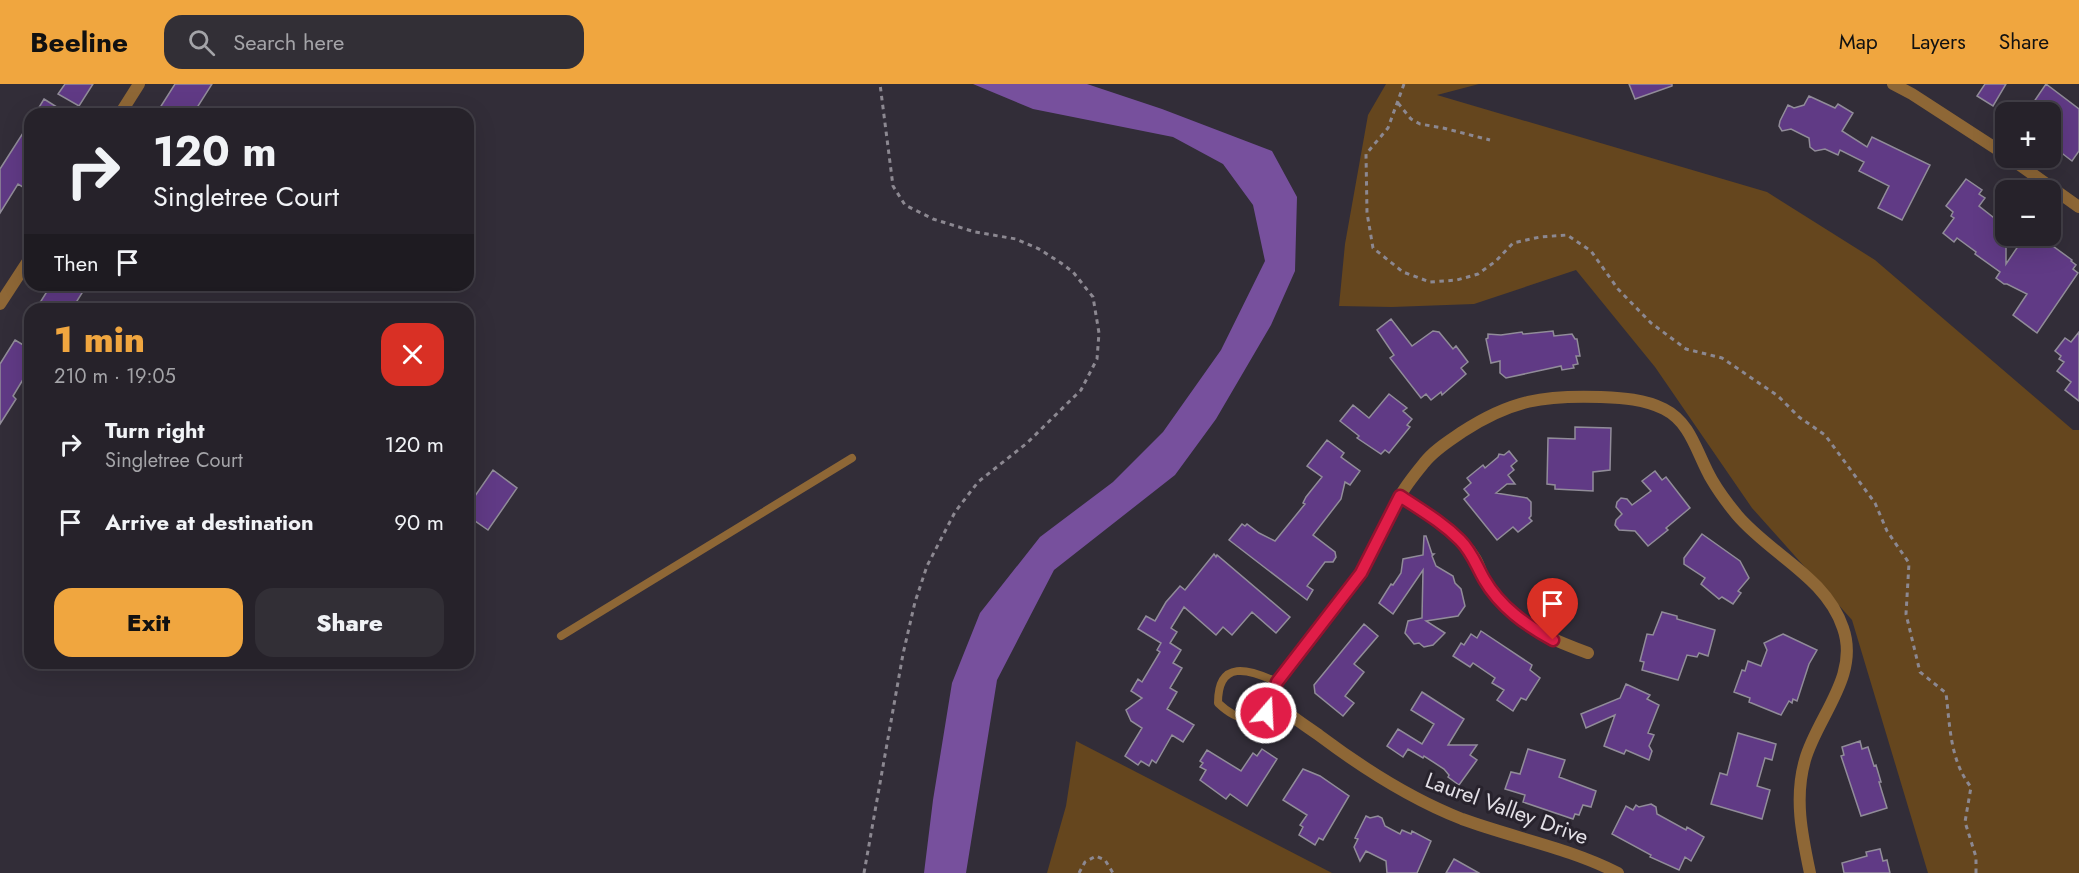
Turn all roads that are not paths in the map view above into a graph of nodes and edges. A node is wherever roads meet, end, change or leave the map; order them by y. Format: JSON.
{"nodes":[{"id":1,"x":139,"y":84,"type":"edge"},
{"id":2,"x":1893,"y":84,"type":"edge"},
{"id":3,"x":124,"y":108,"type":"edge"},
{"id":4,"x":1995,"y":148,"type":"edge"},
{"id":5,"x":2024,"y":168,"type":"edge"},
{"id":6,"x":2079,"y":207,"type":"edge"},
{"id":7,"x":24,"y":267,"type":"edge"},
{"id":8,"x":0,"y":304,"type":"edge"},
{"id":9,"x":852,"y":458,"type":"dead end"},
{"id":10,"x":1400,"y":496,"type":"junction"},
{"id":11,"x":561,"y":636,"type":"dead end"},
{"id":12,"x":1588,"y":653,"type":"dead end"},
{"id":13,"x":1277,"y":682,"type":"junction"},
{"id":14,"x":1278,"y":704,"type":"junction"},
{"id":15,"x":1618,"y":873,"type":"edge"},
{"id":16,"x":1810,"y":873,"type":"edge"}],
"edges":[{"from":1,"to":3,"type":"street"},
{"from":2,"to":4,"type":"street"},
{"from":5,"to":6,"type":"street"},
{"from":7,"to":8,"type":"street"},
{"from":9,"to":11,"type":"lane"},
{"from":10,"to":12,"type":"street"},
{"from":10,"to":13,"type":"street"},
{"from":10,"to":16,"type":"street"},
{"from":13,"to":14,"type":"street"},
{"from":13,"to":14,"type":"lane"},
{"from":14,"to":15,"type":"street","name":"Laurel Valley Drive"}]}
